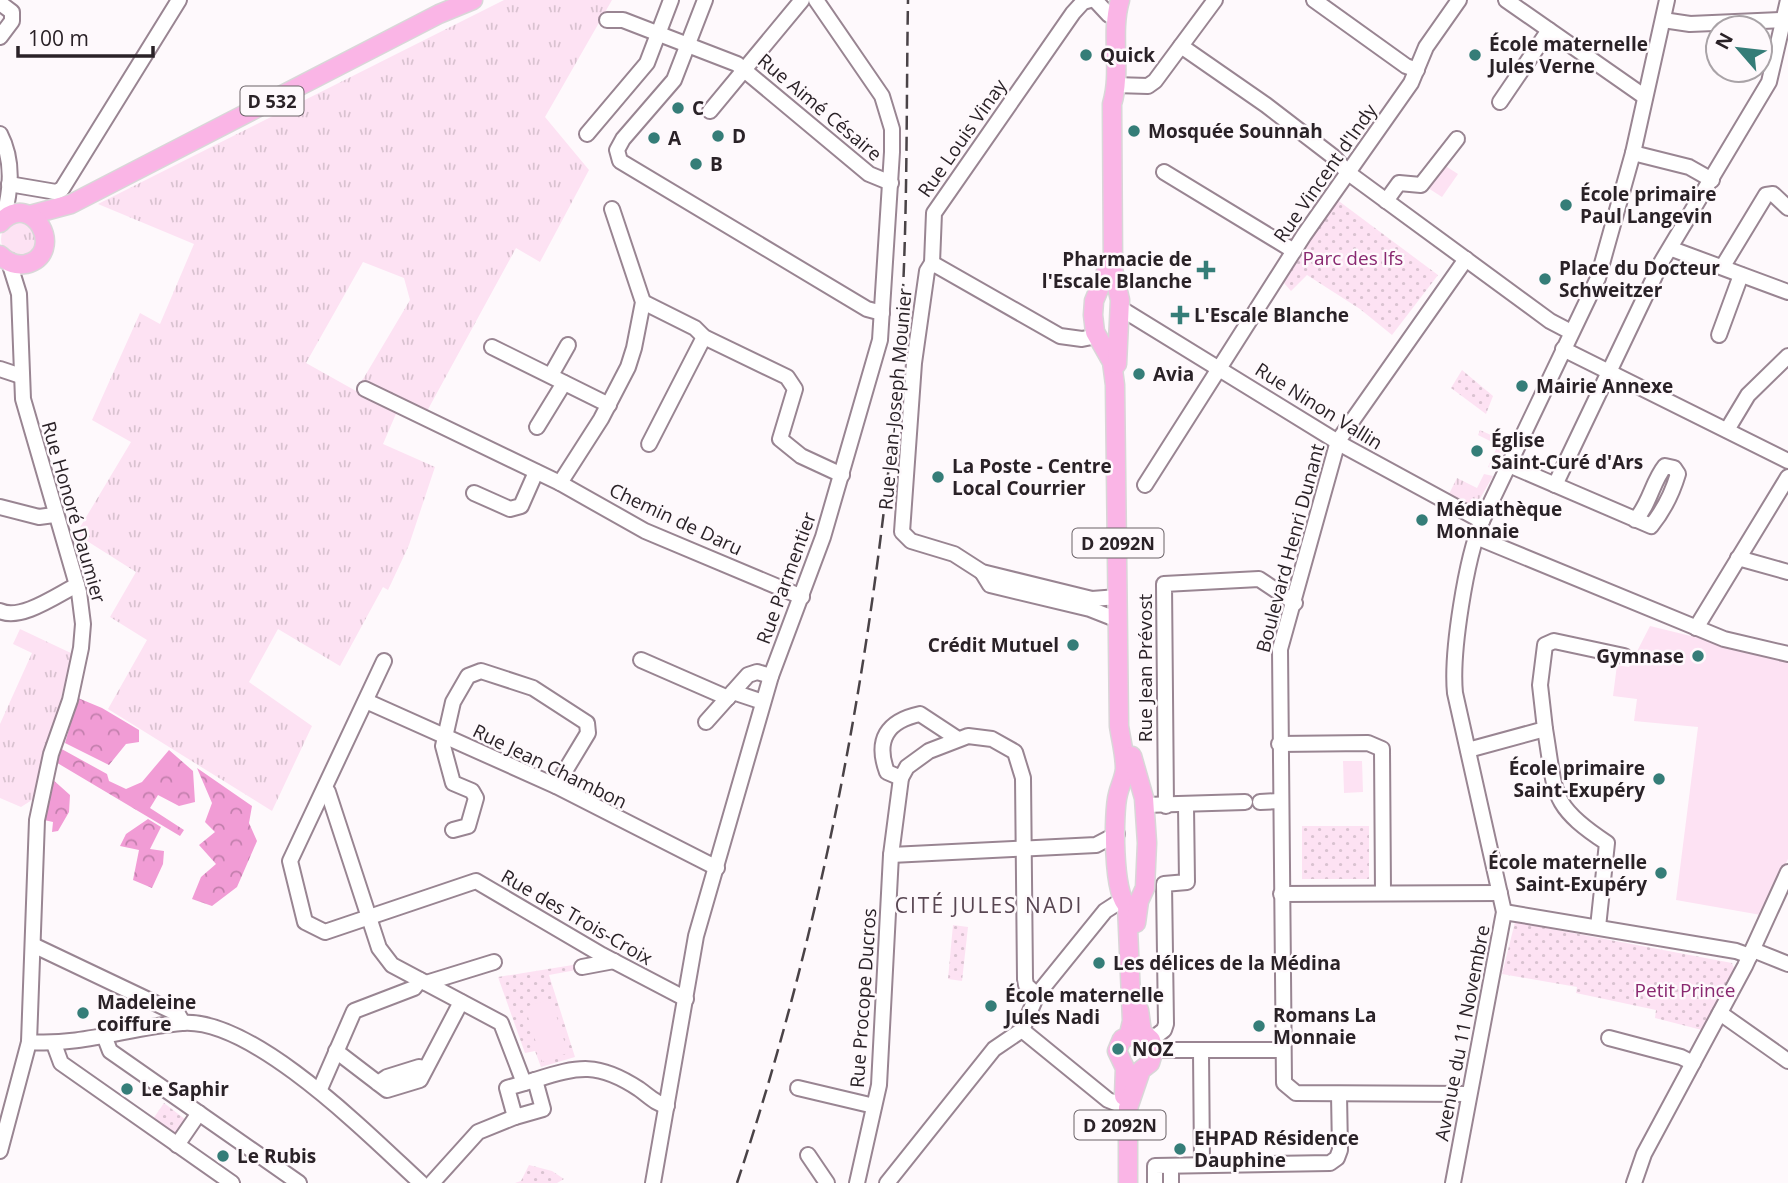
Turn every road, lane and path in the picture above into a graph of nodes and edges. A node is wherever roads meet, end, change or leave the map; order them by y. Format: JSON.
{"nodes":[{"id":1,"x":179,"y":0,"type":"edge"},
{"id":2,"x":473,"y":0,"type":"edge"},
{"id":3,"x":671,"y":0,"type":"edge"},
{"id":4,"x":705,"y":0,"type":"edge"},
{"id":5,"x":802,"y":0,"type":"edge"},
{"id":6,"x":816,"y":0,"type":"edge"},
{"id":7,"x":1093,"y":0,"type":"edge"},
{"id":8,"x":1120,"y":0,"type":"edge"},
{"id":9,"x":1215,"y":0,"type":"edge"},
{"id":10,"x":1314,"y":0,"type":"edge"},
{"id":11,"x":1459,"y":0,"type":"edge"},
{"id":12,"x":1506,"y":0,"type":"edge"},
{"id":13,"x":1667,"y":0,"type":"edge"},
{"id":14,"x":1787,"y":0,"type":"edge"},
{"id":15,"x":0,"y":3,"type":"edge"},
{"id":16,"x":1111,"y":8,"type":"edge"},
{"id":17,"x":607,"y":20,"type":"dead end"},
{"id":18,"x":1663,"y":20,"type":"junction"},
{"id":19,"x":1783,"y":20,"type":"junction"},
{"id":20,"x":1549,"y":30,"type":"junction"},
{"id":21,"x":658,"y":34,"type":"junction"},
{"id":22,"x":0,"y":37,"type":"edge"},
{"id":23,"x":688,"y":46,"type":"junction"},
{"id":24,"x":1181,"y":46,"type":"junction"},
{"id":25,"x":744,"y":69,"type":"junction"},
{"id":26,"x":1417,"y":70,"type":"junction"},
{"id":27,"x":1115,"y":85,"type":"junction"},
{"id":28,"x":1645,"y":97,"type":"junction"},
{"id":29,"x":1500,"y":102,"type":"dead end"},
{"id":30,"x":1112,"y":104,"type":"junction"},
{"id":31,"x":710,"y":111,"type":"dead end"},
{"id":32,"x":0,"y":134,"type":"edge"},
{"id":33,"x":587,"y":134,"type":"dead end"},
{"id":34,"x":1457,"y":139,"type":"dead end"},
{"id":35,"x":1633,"y":153,"type":"junction"},
{"id":36,"x":1347,"y":172,"type":"junction"},
{"id":37,"x":1164,"y":173,"type":"dead end"},
{"id":38,"x":1712,"y":180,"type":"junction"},
{"id":39,"x":891,"y":183,"type":"junction"},
{"id":40,"x":9,"y":187,"type":"junction"},
{"id":41,"x":1386,"y":201,"type":"junction"},
{"id":42,"x":71,"y":204,"type":"junction"},
{"id":43,"x":1788,"y":208,"type":"edge"},
{"id":44,"x":612,"y":209,"type":"dead end"},
{"id":45,"x":26,"y":214,"type":"junction"},
{"id":46,"x":1,"y":221,"type":"edge"},
{"id":47,"x":45,"y":237,"type":"junction"},
{"id":48,"x":1672,"y":249,"type":"junction"},
{"id":49,"x":1294,"y":251,"type":"junction"},
{"id":50,"x":3,"y":258,"type":"edge"},
{"id":51,"x":1466,"y":259,"type":"junction"},
{"id":52,"x":32,"y":261,"type":"junction"},
{"id":53,"x":932,"y":264,"type":"junction"},
{"id":54,"x":1723,"y":266,"type":"junction"},
{"id":55,"x":1741,"y":275,"type":"junction"},
{"id":56,"x":1788,"y":292,"type":"edge"},
{"id":57,"x":19,"y":294,"type":"junction"},
{"id":58,"x":643,"y":302,"type":"junction"},
{"id":59,"x":882,"y":313,"type":"junction"},
{"id":60,"x":1111,"y":318,"type":"junction"},
{"id":61,"x":1572,"y":332,"type":"junction"},
{"id":62,"x":1719,"y":335,"type":"dead end"},
{"id":63,"x":704,"y":337,"type":"junction"},
{"id":64,"x":568,"y":345,"type":"dead end"},
{"id":65,"x":492,"y":347,"type":"dead end"},
{"id":66,"x":1563,"y":349,"type":"junction"},
{"id":67,"x":1788,"y":356,"type":"edge"},
{"id":68,"x":1220,"y":368,"type":"junction"},
{"id":69,"x":0,"y":369,"type":"edge"},
{"id":70,"x":1609,"y":371,"type":"junction"},
{"id":71,"x":551,"y":375,"type":"junction"},
{"id":72,"x":21,"y":376,"type":"junction"},
{"id":73,"x":564,"y":383,"type":"junction"},
{"id":74,"x":365,"y":389,"type":"dead end"},
{"id":75,"x":609,"y":405,"type":"junction"},
{"id":76,"x":537,"y":428,"type":"dead end"},
{"id":77,"x":1727,"y":430,"type":"junction"},
{"id":78,"x":1338,"y":441,"type":"junction"},
{"id":79,"x":649,"y":444,"type":"dead end"},
{"id":80,"x":1788,"y":461,"type":"edge"},
{"id":81,"x":1509,"y":465,"type":"junction"},
{"id":82,"x":536,"y":472,"type":"junction"},
{"id":83,"x":842,"y":475,"type":"junction"},
{"id":84,"x":560,"y":483,"type":"junction"},
{"id":85,"x":1786,"y":483,"type":"edge"},
{"id":86,"x":1144,"y":485,"type":"dead end"},
{"id":87,"x":1555,"y":485,"type":"junction"},
{"id":88,"x":474,"y":493,"type":"dead end"},
{"id":89,"x":0,"y":507,"type":"edge"},
{"id":90,"x":54,"y":515,"type":"junction"},
{"id":91,"x":1635,"y":520,"type":"dead end"},
{"id":92,"x":1482,"y":521,"type":"junction"},
{"id":93,"x":1476,"y":537,"type":"junction"},
{"id":94,"x":1738,"y":558,"type":"junction"},
{"id":95,"x":1788,"y":572,"type":"edge"},
{"id":96,"x":77,"y":586,"type":"junction"},
{"id":97,"x":802,"y":597,"type":"junction"},
{"id":98,"x":1118,"y":597,"type":"junction"},
{"id":99,"x":1295,"y":603,"type":"junction"},
{"id":100,"x":1091,"y":604,"type":"junction"},
{"id":101,"x":0,"y":611,"type":"edge"},
{"id":102,"x":1118,"y":620,"type":"junction"},
{"id":103,"x":1696,"y":628,"type":"junction"},
{"id":104,"x":1788,"y":654,"type":"edge"},
{"id":105,"x":1624,"y":656,"type":"dead end"},
{"id":106,"x":641,"y":660,"type":"dead end"},
{"id":107,"x":384,"y":661,"type":"dead end"},
{"id":108,"x":771,"y":676,"type":"junction"},
{"id":109,"x":731,"y":695,"type":"junction"},
{"id":110,"x":366,"y":701,"type":"junction"},
{"id":111,"x":763,"y":702,"type":"junction"},
{"id":112,"x":706,"y":722,"type":"dead end"},
{"id":113,"x":1545,"y":729,"type":"junction"},
{"id":114,"x":445,"y":738,"type":"junction"},
{"id":115,"x":958,"y":739,"type":"junction"},
{"id":116,"x":1279,"y":744,"type":"junction"},
{"id":117,"x":1468,"y":750,"type":"junction"},
{"id":118,"x":901,"y":778,"type":"junction"},
{"id":119,"x":556,"y":786,"type":"junction"},
{"id":120,"x":1130,"y":786,"type":"junction"},
{"id":121,"x":325,"y":788,"type":"junction"},
{"id":122,"x":1279,"y":801,"type":"junction"},
{"id":123,"x":1145,"y":805,"type":"junction"},
{"id":124,"x":1166,"y":806,"type":"junction"},
{"id":125,"x":1186,"y":806,"type":"junction"},
{"id":126,"x":453,"y":830,"type":"dead end"},
{"id":127,"x":1117,"y":834,"type":"junction"},
{"id":128,"x":1096,"y":845,"type":"junction"},
{"id":129,"x":1023,"y":848,"type":"junction"},
{"id":130,"x":1116,"y":853,"type":"junction"},
{"id":131,"x":891,"y":855,"type":"junction"},
{"id":132,"x":717,"y":868,"type":"junction"},
{"id":133,"x":1788,"y":872,"type":"edge"},
{"id":134,"x":1383,"y":892,"type":"junction"},
{"id":135,"x":1500,"y":893,"type":"junction"},
{"id":136,"x":1281,"y":894,"type":"junction"},
{"id":137,"x":1125,"y":903,"type":"junction"},
{"id":138,"x":1504,"y":912,"type":"junction"},
{"id":139,"x":369,"y":918,"type":"junction"},
{"id":140,"x":1598,"y":928,"type":"junction"},
{"id":141,"x":34,"y":946,"type":"junction"},
{"id":142,"x":1751,"y":953,"type":"junction"},
{"id":143,"x":614,"y":961,"type":"junction"},
{"id":144,"x":494,"y":962,"type":"dead end"},
{"id":145,"x":1788,"y":964,"type":"edge"},
{"id":146,"x":582,"y":967,"type":"dead end"},
{"id":147,"x":423,"y":981,"type":"junction"},
{"id":148,"x":1037,"y":995,"type":"junction"},
{"id":149,"x":686,"y":999,"type":"junction"},
{"id":150,"x":461,"y":1002,"type":"junction"},
{"id":151,"x":1720,"y":1013,"type":"junction"},
{"id":152,"x":183,"y":1023,"type":"junction"},
{"id":153,"x":1022,"y":1030,"type":"junction"},
{"id":154,"x":105,"y":1038,"type":"junction"},
{"id":155,"x":1609,"y":1038,"type":"dead end"},
{"id":156,"x":1144,"y":1039,"type":"junction"},
{"id":157,"x":29,"y":1042,"type":"junction"},
{"id":158,"x":54,"y":1044,"type":"junction"},
{"id":159,"x":1283,"y":1050,"type":"junction"},
{"id":160,"x":336,"y":1051,"type":"junction"},
{"id":161,"x":1201,"y":1051,"type":"junction"},
{"id":162,"x":1788,"y":1061,"type":"edge"},
{"id":163,"x":1693,"y":1063,"type":"junction"},
{"id":164,"x":1133,"y":1069,"type":"junction"},
{"id":165,"x":529,"y":1082,"type":"junction"},
{"id":166,"x":798,"y":1088,"type":"dead end"},
{"id":167,"x":320,"y":1089,"type":"junction"},
{"id":168,"x":1339,"y":1094,"type":"junction"},
{"id":169,"x":1469,"y":1094,"type":"junction"},
{"id":170,"x":667,"y":1106,"type":"junction"},
{"id":171,"x":874,"y":1106,"type":"junction"},
{"id":172,"x":1125,"y":1108,"type":"junction"},
{"id":173,"x":199,"y":1113,"type":"junction"},
{"id":174,"x":515,"y":1117,"type":"junction"},
{"id":175,"x":177,"y":1145,"type":"junction"},
{"id":176,"x":0,"y":1151,"type":"edge"},
{"id":177,"x":808,"y":1155,"type":"dead end"},
{"id":178,"x":1202,"y":1163,"type":"junction"},
{"id":179,"x":1171,"y":1166,"type":"junction"},
{"id":180,"x":215,"y":1179,"type":"edge"},
{"id":181,"x":232,"y":1183,"type":"edge"},
{"id":182,"x":299,"y":1183,"type":"edge"},
{"id":183,"x":421,"y":1183,"type":"edge"},
{"id":184,"x":432,"y":1183,"type":"edge"},
{"id":185,"x":653,"y":1183,"type":"edge"},
{"id":186,"x":827,"y":1183,"type":"edge"},
{"id":187,"x":857,"y":1183,"type":"edge"},
{"id":188,"x":887,"y":1183,"type":"edge"},
{"id":189,"x":1120,"y":1183,"type":"edge"},
{"id":190,"x":1128,"y":1183,"type":"edge"},
{"id":191,"x":1155,"y":1183,"type":"edge"},
{"id":192,"x":1171,"y":1183,"type":"edge"},
{"id":193,"x":1453,"y":1183,"type":"edge"},
{"id":194,"x":1634,"y":1183,"type":"edge"}],
"edges":[{"from":1,"to":40,"type":"street"},
{"from":2,"to":42,"type":"main road","number":"D 532"},
{"from":3,"to":21,"type":"street"},
{"from":4,"to":23,"type":"street"},
{"from":5,"to":25,"type":"street"},
{"from":6,"to":39,"type":"street","name":"Rue Parmentier"},
{"from":7,"to":16,"type":"street","name":"Rue Louis Vinay"},
{"from":7,"to":53,"type":"street","name":"Rue Louis Vinay"},
{"from":8,"to":27,"type":"main road","number":"D 2092N"},
{"from":9,"to":24,"type":"street"},
{"from":10,"to":26,"type":"street"},
{"from":11,"to":26,"type":"street","name":"Rue Vincent d'Indy"},
{"from":12,"to":20,"type":"street"},
{"from":13,"to":18,"type":"street","name":"Avenue du 11 Novembre"},
{"from":14,"to":19,"type":"street"},
{"from":15,"to":22,"type":"street"},
{"from":16,"to":30,"type":"main road","number":"D 2092N"},
{"from":17,"to":21,"type":"street","name":"Rue Aimé Césaire"},
{"from":18,"to":19,"type":"street"},
{"from":18,"to":28,"type":"street","name":"Avenue du 11 Novembre"},
{"from":19,"to":38,"type":"street"},
{"from":20,"to":28,"type":"street"},
{"from":20,"to":29,"type":"street"},
{"from":21,"to":23,"type":"street","name":"Rue Aimé Césaire"},
{"from":21,"to":33,"type":"street"},
{"from":23,"to":25,"type":"street","name":"Rue Aimé Césaire"},
{"from":23,"to":59,"type":"street"},
{"from":24,"to":27,"type":"street"},
{"from":24,"to":36,"type":"street"},
{"from":25,"to":31,"type":"street"},
{"from":25,"to":39,"type":"street","name":"Rue Aimé Césaire"},
{"from":26,"to":36,"type":"street","name":"Rue Vincent d'Indy"},
{"from":27,"to":30,"type":"main road","number":"D 2092N"},
{"from":28,"to":35,"type":"street","name":"Avenue du 11 Novembre"},
{"from":30,"to":60,"type":"main road","number":"D 2092N"},
{"from":32,"to":40,"type":"street"},
{"from":34,"to":41,"type":"street"},
{"from":35,"to":38,"type":"street"},
{"from":35,"to":61,"type":"street","name":"Avenue du 11 Novembre"},
{"from":36,"to":41,"type":"street"},
{"from":36,"to":49,"type":"street","name":"Rue Vincent d'Indy"},
{"from":37,"to":49,"type":"street"},
{"from":38,"to":48,"type":"street"},
{"from":39,"to":59,"type":"street","name":"Rue Parmentier"},
{"from":40,"to":45,"type":"street"},
{"from":40,"to":46,"type":"street"},
{"from":41,"to":51,"type":"street"},
{"from":42,"to":45,"type":"main road","number":"D 532"},
{"from":42,"to":47,"type":"main road","number":"D 532"},
{"from":43,"to":54,"type":"street"},
{"from":44,"to":58,"type":"street"},
{"from":45,"to":46,"type":"main road"},
{"from":45,"to":47,"type":"main road"},
{"from":47,"to":52,"type":"main road"},
{"from":48,"to":54,"type":"street"},
{"from":48,"to":70,"type":"street"},
{"from":49,"to":68,"type":"street","name":"Rue Vincent d'Indy"},
{"from":50,"to":52,"type":"main road"},
{"from":50,"to":57,"type":"street","name":"Rue Honoré Daumier"},
{"from":51,"to":61,"type":"street"},
{"from":51,"to":78,"type":"street","name":"Boulevard Henri Dunant"},
{"from":52,"to":57,"type":"street","name":"Rue Honoré Daumier"},
{"from":53,"to":60,"type":"street"},
{"from":53,"to":100,"type":"street","name":"Rue Jean-Joseph Mounier"},
{"from":54,"to":55,"type":"street"},
{"from":55,"to":56,"type":"street"},
{"from":55,"to":62,"type":"street"},
{"from":57,"to":72,"type":"street","name":"Rue Honoré Daumier"},
{"from":58,"to":63,"type":"street"},
{"from":58,"to":75,"type":"street"},
{"from":59,"to":83,"type":"street","name":"Rue Parmentier"},
{"from":60,"to":68,"type":"street","name":"Rue Ninon Vallin"},
{"from":60,"to":98,"type":"main road","number":"D 2092N"},
{"from":61,"to":66,"type":"street","name":"Avenue du 11 Novembre"},
{"from":63,"to":79,"type":"street"},
{"from":63,"to":83,"type":"street"},
{"from":64,"to":71,"type":"street"},
{"from":65,"to":71,"type":"street"},
{"from":66,"to":70,"type":"street"},
{"from":66,"to":81,"type":"street","name":"Avenue du 11 Novembre"},
{"from":67,"to":77,"type":"street"},
{"from":68,"to":78,"type":"street","name":"Rue Ninon Vallin"},
{"from":68,"to":86,"type":"street","name":"Rue Vincent d'Indy"},
{"from":69,"to":72,"type":"street"},
{"from":70,"to":77,"type":"street"},
{"from":70,"to":87,"type":"street"},
{"from":71,"to":73,"type":"street"},
{"from":72,"to":90,"type":"street","name":"Rue Honoré Daumier"},
{"from":73,"to":75,"type":"street"},
{"from":73,"to":76,"type":"street"},
{"from":74,"to":82,"type":"street","name":"Chemin de Daru"},
{"from":75,"to":84,"type":"street"},
{"from":77,"to":80,"type":"street"},
{"from":78,"to":92,"type":"street","name":"Rue Ninon Vallin"},
{"from":78,"to":99,"type":"street","name":"Boulevard Henri Dunant"},
{"from":81,"to":87,"type":"street"},
{"from":81,"to":92,"type":"street","name":"Avenue du 11 Novembre"},
{"from":82,"to":84,"type":"street","name":"Chemin de Daru"},
{"from":82,"to":88,"type":"street"},
{"from":83,"to":97,"type":"street","name":"Rue Parmentier"},
{"from":84,"to":97,"type":"street","name":"Chemin de Daru"},
{"from":85,"to":94,"type":"street"},
{"from":87,"to":91,"type":"street"},
{"from":89,"to":90,"type":"street"},
{"from":90,"to":96,"type":"street","name":"Rue Honoré Daumier"},
{"from":92,"to":93,"type":"street","name":"Avenue du 11 Novembre"},
{"from":93,"to":103,"type":"street"},
{"from":93,"to":117,"type":"street","name":"Avenue du 11 Novembre"},
{"from":94,"to":95,"type":"street"},
{"from":94,"to":103,"type":"street"},
{"from":96,"to":101,"type":"street"},
{"from":96,"to":141,"type":"street","name":"Rue Honoré Daumier"},
{"from":97,"to":108,"type":"street","name":"Rue Parmentier"},
{"from":98,"to":100,"type":"street","name":"Rue Jean-Joseph Mounier"},
{"from":98,"to":102,"type":"main road","number":"D 2092N"},
{"from":99,"to":116,"type":"street","name":"Boulevard Henri Dunant"},
{"from":99,"to":124,"type":"street","name":"Rue Jean Prévost"},
{"from":100,"to":102,"type":"street","name":"Rue Jean-Joseph Mounier"},
{"from":102,"to":120,"type":"main road","number":"D 2092N"},
{"from":103,"to":104,"type":"street"},
{"from":105,"to":113,"type":"street"},
{"from":106,"to":109,"type":"street"},
{"from":107,"to":110,"type":"street","name":"Rue des Trois-Croix"},
{"from":108,"to":109,"type":"street"},
{"from":108,"to":111,"type":"street","name":"Rue Parmentier"},
{"from":109,"to":111,"type":"street"},
{"from":109,"to":112,"type":"street"},
{"from":110,"to":114,"type":"street","name":"Rue Jean Chambon"},
{"from":110,"to":121,"type":"street","name":"Rue des Trois-Croix"},
{"from":111,"to":132,"type":"street","name":"Rue Parmentier"},
{"from":113,"to":117,"type":"street"},
{"from":113,"to":140,"type":"street"},
{"from":114,"to":119,"type":"street","name":"Rue Jean Chambon"},
{"from":114,"to":119,"type":"street"},
{"from":114,"to":126,"type":"street"},
{"from":115,"to":118,"type":"street"},
{"from":115,"to":118,"type":"street"},
{"from":115,"to":129,"type":"street"},
{"from":116,"to":122,"type":"street","name":"Boulevard Henri Dunant"},
{"from":116,"to":134,"type":"street"},
{"from":117,"to":135,"type":"street","name":"Avenue du 11 Novembre"},
{"from":118,"to":131,"type":"street","name":"Rue Procope Ducros"},
{"from":119,"to":132,"type":"street","name":"Rue Jean Chambon"},
{"from":120,"to":123,"type":"main road"},
{"from":120,"to":127,"type":"main road"},
{"from":121,"to":139,"type":"street"},
{"from":121,"to":139,"type":"street","name":"Rue des Trois-Croix"},
{"from":122,"to":125,"type":"street"},
{"from":122,"to":136,"type":"street","name":"Boulevard Henri Dunant"},
{"from":123,"to":124,"type":"street"},
{"from":123,"to":137,"type":"main road"},
{"from":124,"to":125,"type":"street"},
{"from":125,"to":156,"type":"street"},
{"from":127,"to":128,"type":"street"},
{"from":127,"to":130,"type":"main road"},
{"from":128,"to":129,"type":"street"},
{"from":128,"to":130,"type":"street"},
{"from":129,"to":131,"type":"street"},
{"from":129,"to":148,"type":"street"},
{"from":130,"to":137,"type":"main road"},
{"from":131,"to":171,"type":"street","name":"Rue Procope Ducros"},
{"from":132,"to":149,"type":"street","name":"Rue Parmentier"},
{"from":133,"to":142,"type":"street"},
{"from":134,"to":135,"type":"street"},
{"from":134,"to":136,"type":"street"},
{"from":135,"to":138,"type":"street","name":"Avenue du 11 Novembre"},
{"from":136,"to":159,"type":"street","name":"Boulevard Henri Dunant"},
{"from":137,"to":148,"type":"street"},
{"from":137,"to":156,"type":"main road"},
{"from":138,"to":140,"type":"street"},
{"from":138,"to":169,"type":"street","name":"Avenue du 11 Novembre"},
{"from":139,"to":143,"type":"street","name":"Rue des Trois-Croix"},
{"from":139,"to":147,"type":"street"},
{"from":140,"to":142,"type":"street"},
{"from":141,"to":152,"type":"street"},
{"from":141,"to":157,"type":"street","name":"Rue Honoré Daumier"},
{"from":142,"to":145,"type":"street"},
{"from":142,"to":151,"type":"street"},
{"from":143,"to":146,"type":"street"},
{"from":143,"to":149,"type":"street","name":"Rue des Trois-Croix"},
{"from":144,"to":147,"type":"street"},
{"from":147,"to":150,"type":"street"},
{"from":147,"to":160,"type":"street"},
{"from":148,"to":153,"type":"street"},
{"from":149,"to":170,"type":"street","name":"Rue Parmentier"},
{"from":150,"to":160,"type":"street"},
{"from":150,"to":165,"type":"street"},
{"from":151,"to":162,"type":"street"},
{"from":151,"to":163,"type":"street"},
{"from":152,"to":154,"type":"street"},
{"from":152,"to":167,"type":"street"},
{"from":153,"to":172,"type":"street"},
{"from":153,"to":188,"type":"street"},
{"from":154,"to":158,"type":"street"},
{"from":154,"to":173,"type":"street"},
{"from":155,"to":163,"type":"street"},
{"from":156,"to":161,"type":"street"},
{"from":156,"to":164,"type":"main road"},
{"from":156,"to":164,"type":"main road"},
{"from":157,"to":158,"type":"street"},
{"from":157,"to":176,"type":"street","name":"Rue Honoré Daumier"},
{"from":158,"to":175,"type":"street"},
{"from":159,"to":161,"type":"street"},
{"from":159,"to":168,"type":"street","name":"Boulevard Henri Dunant"},
{"from":160,"to":167,"type":"street"},
{"from":161,"to":178,"type":"street"},
{"from":163,"to":194,"type":"street"},
{"from":164,"to":172,"type":"main road","number":"D 2092N"},
{"from":165,"to":170,"type":"street"},
{"from":165,"to":174,"type":"street"},
{"from":165,"to":174,"type":"street"},
{"from":166,"to":171,"type":"street"},
{"from":167,"to":183,"type":"street"},
{"from":168,"to":169,"type":"street"},
{"from":168,"to":178,"type":"street"},
{"from":169,"to":193,"type":"street","name":"Avenue du 11 Novembre"},
{"from":170,"to":185,"type":"street","name":"Rue Parmentier"},
{"from":171,"to":187,"type":"street","name":"Rue Procope Ducros"},
{"from":172,"to":189,"type":"main road","number":"D 2092N"},
{"from":172,"to":190,"type":"main road","number":"D 2092N"},
{"from":173,"to":175,"type":"street"},
{"from":173,"to":182,"type":"street"},
{"from":174,"to":184,"type":"street"},
{"from":175,"to":180,"type":"street"},
{"from":177,"to":186,"type":"street"},
{"from":178,"to":179,"type":"street"},
{"from":179,"to":191,"type":"street"},
{"from":179,"to":192,"type":"street"},
{"from":180,"to":181,"type":"street"}]}
